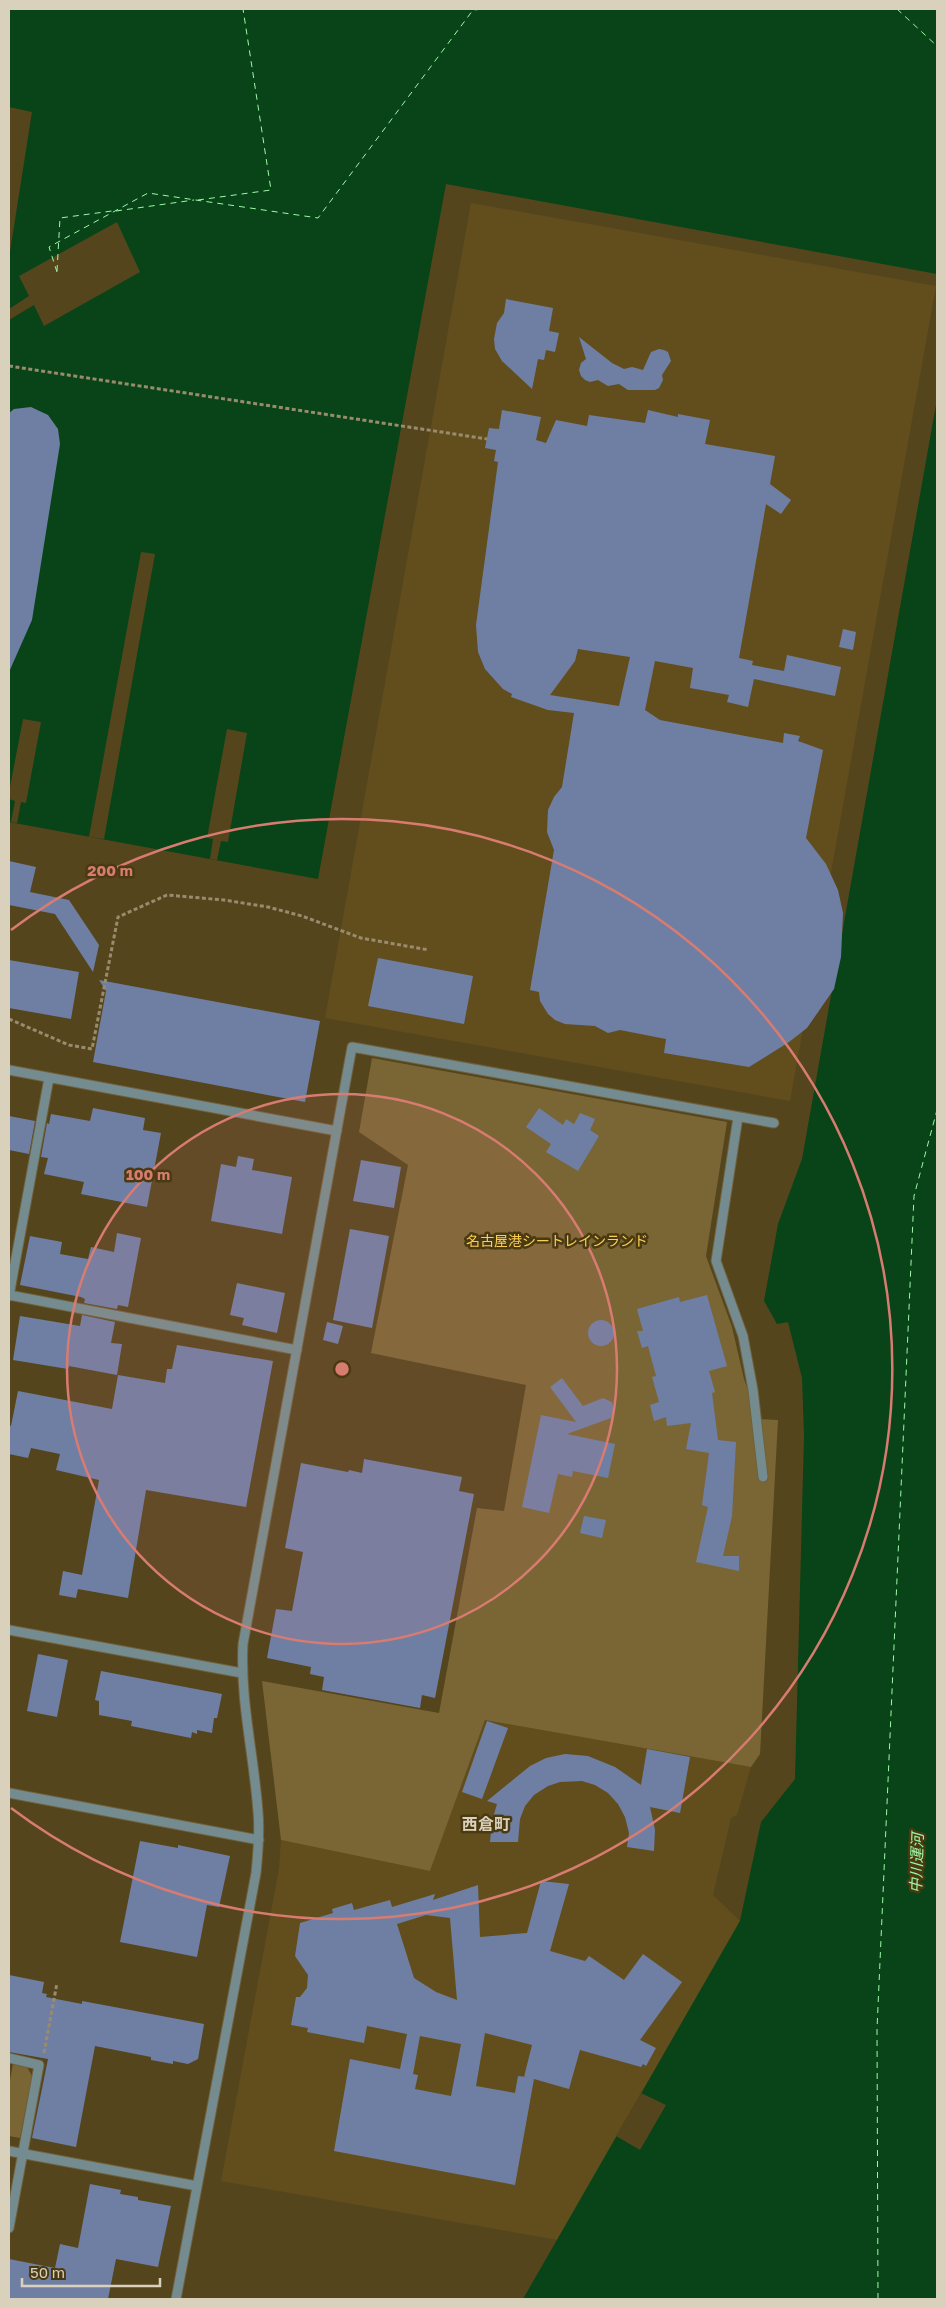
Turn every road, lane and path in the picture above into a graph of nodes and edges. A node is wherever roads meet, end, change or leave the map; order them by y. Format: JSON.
{"nodes":[{"id":1,"x":9,"y":366,"type":"edge"},
{"id":2,"x":487,"y":439,"type":"dead end"},
{"id":3,"x":429,"y":950,"type":"dead end"},
{"id":4,"x":9,"y":1019,"type":"edge"},
{"id":5,"x":9,"y":1070,"type":"edge"},
{"id":6,"x":49,"y":1078,"type":"junction"},
{"id":7,"x":738,"y":1117,"type":"junction"},
{"id":8,"x":774,"y":1124,"type":"dead end"},
{"id":9,"x":337,"y":1131,"type":"junction"},
{"id":10,"x":9,"y":1295,"type":"edge"},
{"id":11,"x":297,"y":1350,"type":"junction"},
{"id":12,"x":763,"y":1477,"type":"dead end"},
{"id":13,"x":9,"y":1630,"type":"edge"},
{"id":14,"x":242,"y":1673,"type":"junction"},
{"id":15,"x":9,"y":1793,"type":"edge"},
{"id":16,"x":259,"y":1840,"type":"junction"},
{"id":17,"x":57,"y":1983,"type":"dead end"},
{"id":18,"x":9,"y":2058,"type":"edge"},
{"id":19,"x":40,"y":2066,"type":"junction"},
{"id":20,"x":9,"y":2151,"type":"edge"},
{"id":21,"x":23,"y":2154,"type":"junction"},
{"id":22,"x":198,"y":2186,"type":"junction"},
{"id":23,"x":9,"y":2228,"type":"edge"},
{"id":24,"x":176,"y":2299,"type":"edge"}],
"edges":[{"from":1,"to":2,"type":"path"},
{"from":3,"to":4,"type":"path"},
{"from":5,"to":6,"type":"street"},
{"from":6,"to":9,"type":"street"},
{"from":6,"to":10,"type":"street"},
{"from":7,"to":8,"type":"street"},
{"from":7,"to":9,"type":"street"},
{"from":7,"to":12,"type":"street"},
{"from":9,"to":11,"type":"street"},
{"from":10,"to":11,"type":"street"},
{"from":11,"to":14,"type":"street"},
{"from":13,"to":14,"type":"street"},
{"from":14,"to":16,"type":"street"},
{"from":15,"to":16,"type":"street"},
{"from":16,"to":22,"type":"street"},
{"from":17,"to":19,"type":"path"},
{"from":18,"to":19,"type":"street"},
{"from":19,"to":21,"type":"street"},
{"from":20,"to":21,"type":"street"},
{"from":21,"to":22,"type":"street"},
{"from":21,"to":23,"type":"street"},
{"from":22,"to":24,"type":"street"}]}
